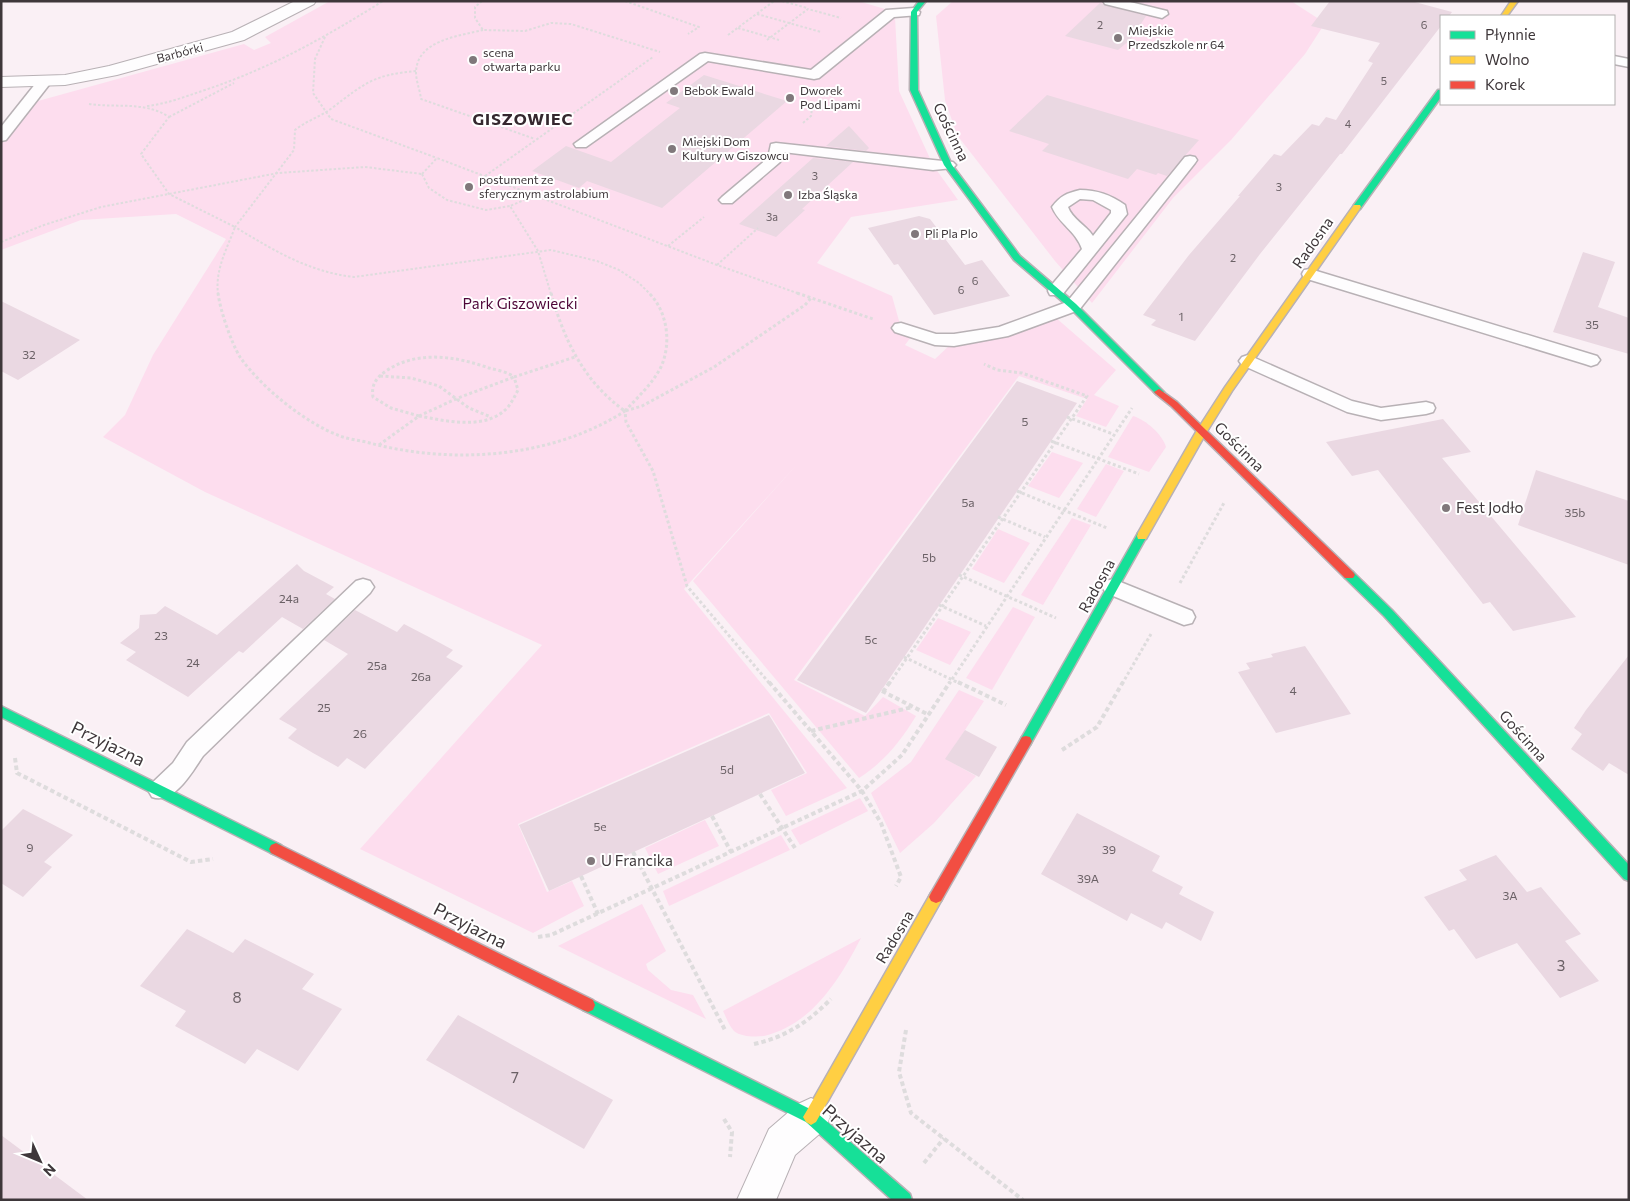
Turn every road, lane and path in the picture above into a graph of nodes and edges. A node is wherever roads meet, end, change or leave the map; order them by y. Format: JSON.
{"nodes":[{"id":1,"x":308,"y":1,"type":"edge"},
{"id":2,"x":383,"y":1,"type":"edge"},
{"id":3,"x":482,"y":1,"type":"edge"},
{"id":4,"x":625,"y":1,"type":"edge"},
{"id":5,"x":774,"y":1,"type":"edge"},
{"id":6,"x":782,"y":1,"type":"edge"},
{"id":7,"x":1109,"y":1,"type":"edge"},
{"id":8,"x":1515,"y":1,"type":"edge"},
{"id":9,"x":918,"y":4,"type":"edge"},
{"id":10,"x":808,"y":9,"type":"junction"},
{"id":11,"x":757,"y":14,"type":"junction"},
{"id":12,"x":1162,"y":14,"type":"dead end"},
{"id":13,"x":1505,"y":15,"type":"edge"},
{"id":14,"x":849,"y":20,"type":"dead end"},
{"id":15,"x":789,"y":23,"type":"junction"},
{"id":16,"x":699,"y":27,"type":"junction"},
{"id":17,"x":706,"y":29,"type":"dead end"},
{"id":18,"x":482,"y":30,"type":"junction"},
{"id":19,"x":720,"y":33,"type":"dead end"},
{"id":20,"x":823,"y":33,"type":"dead end"},
{"id":21,"x":727,"y":35,"type":"junction"},
{"id":22,"x":326,"y":36,"type":"junction"},
{"id":23,"x":682,"y":37,"type":"dead end"},
{"id":24,"x":736,"y":38,"type":"dead end"},
{"id":25,"x":765,"y":41,"type":"dead end"},
{"id":26,"x":1615,"y":60,"type":"edge"},
{"id":27,"x":1628,"y":63,"type":"edge"},
{"id":28,"x":416,"y":71,"type":"junction"},
{"id":29,"x":814,"y":75,"type":"junction"},
{"id":30,"x":243,"y":78,"type":"junction"},
{"id":31,"x":1,"y":82,"type":"edge"},
{"id":32,"x":45,"y":82,"type":"junction"},
{"id":33,"x":1440,"y":93,"type":"edge"},
{"id":34,"x":86,"y":104,"type":"dead end"},
{"id":35,"x":144,"y":106,"type":"junction"},
{"id":36,"x":325,"y":112,"type":"junction"},
{"id":37,"x":169,"y":117,"type":"junction"},
{"id":38,"x":1,"y":137,"type":"edge"},
{"id":39,"x":535,"y":139,"type":"junction"},
{"id":40,"x":581,"y":144,"type":"dead end"},
{"id":41,"x":776,"y":147,"type":"junction"},
{"id":42,"x":437,"y":158,"type":"junction"},
{"id":43,"x":1190,"y":160,"type":"dead end"},
{"id":44,"x":948,"y":165,"type":"junction"},
{"id":45,"x":278,"y":174,"type":"junction"},
{"id":46,"x":422,"y":174,"type":"junction"},
{"id":47,"x":484,"y":176,"type":"junction"},
{"id":48,"x":169,"y":194,"type":"junction"},
{"id":49,"x":535,"y":195,"type":"junction"},
{"id":50,"x":726,"y":200,"type":"joint"},
{"id":51,"x":510,"y":206,"type":"junction"},
{"id":52,"x":235,"y":227,"type":"junction"},
{"id":53,"x":758,"y":228,"type":"dead end"},
{"id":54,"x":1,"y":242,"type":"edge"},
{"id":55,"x":668,"y":246,"type":"junction"},
{"id":56,"x":1090,"y":250,"type":"dead end"},
{"id":57,"x":538,"y":252,"type":"junction"},
{"id":58,"x":717,"y":265,"type":"junction"},
{"id":59,"x":1310,"y":274,"type":"junction"},
{"id":60,"x":1056,"y":291,"type":"junction"},
{"id":61,"x":811,"y":298,"type":"junction"},
{"id":62,"x":1073,"y":306,"type":"junction"},
{"id":63,"x":901,"y":328,"type":"joint"},
{"id":64,"x":935,"y":339,"type":"junction"},
{"id":65,"x":575,"y":356,"type":"junction"},
{"id":66,"x":1590,"y":360,"type":"dead end"},
{"id":67,"x":1248,"y":361,"type":"junction"},
{"id":68,"x":379,"y":376,"type":"junction"},
{"id":69,"x":513,"y":376,"type":"junction"},
{"id":70,"x":455,"y":398,"type":"junction"},
{"id":71,"x":1426,"y":408,"type":"dead end"},
{"id":72,"x":625,"y":411,"type":"junction"},
{"id":73,"x":1127,"y":414,"type":"dead end"},
{"id":74,"x":419,"y":416,"type":"junction"},
{"id":75,"x":1067,"y":417,"type":"dead end"},
{"id":76,"x":492,"y":418,"type":"junction"},
{"id":77,"x":1071,"y":419,"type":"junction"},
{"id":78,"x":1202,"y":432,"type":"junction"},
{"id":79,"x":1113,"y":434,"type":"junction"},
{"id":80,"x":1053,"y":442,"type":"junction"},
{"id":81,"x":379,"y":445,"type":"junction"},
{"id":82,"x":1097,"y":458,"type":"junction"},
{"id":83,"x":1183,"y":466,"type":"junction"},
{"id":84,"x":1252,"y":481,"type":"junction"},
{"id":85,"x":1018,"y":492,"type":"junction"},
{"id":86,"x":1063,"y":510,"type":"junction"},
{"id":87,"x":1000,"y":518,"type":"junction"},
{"id":88,"x":1045,"y":537,"type":"junction"},
{"id":89,"x":1140,"y":541,"type":"junction"},
{"id":90,"x":961,"y":576,"type":"junction"},
{"id":91,"x":363,"y":587,"type":"dead end"},
{"id":92,"x":1112,"y":587,"type":"junction"},
{"id":93,"x":1007,"y":596,"type":"junction"},
{"id":94,"x":941,"y":606,"type":"junction"},
{"id":95,"x":1175,"y":613,"type":"junction"},
{"id":96,"x":986,"y":626,"type":"junction"},
{"id":97,"x":1088,"y":633,"type":"junction"},
{"id":98,"x":905,"y":657,"type":"junction"},
{"id":99,"x":952,"y":679,"type":"junction"},
{"id":100,"x":913,"y":707,"type":"junction"},
{"id":101,"x":1,"y":711,"type":"edge"},
{"id":102,"x":929,"y":715,"type":"junction"},
{"id":103,"x":1038,"y":720,"type":"junction"},
{"id":104,"x":810,"y":731,"type":"junction"},
{"id":105,"x":1056,"y":754,"type":"dead end"},
{"id":106,"x":9,"y":755,"type":"dead end"},
{"id":107,"x":160,"y":790,"type":"junction"},
{"id":108,"x":862,"y":791,"type":"junction"},
{"id":109,"x":760,"y":794,"type":"dead end"},
{"id":110,"x":712,"y":816,"type":"dead end"},
{"id":111,"x":782,"y":827,"type":"junction"},
{"id":112,"x":795,"y":848,"type":"dead end"},
{"id":113,"x":633,"y":852,"type":"dead end"},
{"id":114,"x":731,"y":852,"type":"junction"},
{"id":115,"x":219,"y":858,"type":"dead end"},
{"id":116,"x":1629,"y":874,"type":"edge"},
{"id":117,"x":581,"y":876,"type":"dead end"},
{"id":118,"x":652,"y":889,"type":"junction"},
{"id":119,"x":893,"y":895,"type":"dead end"},
{"id":120,"x":598,"y":914,"type":"junction"},
{"id":121,"x":551,"y":935,"type":"dead end"},
{"id":122,"x":834,"y":996,"type":"dead end"},
{"id":123,"x":908,"y":1022,"type":"dead end"},
{"id":124,"x":720,"y":1033,"type":"dead end"},
{"id":125,"x":752,"y":1045,"type":"dead end"},
{"id":126,"x":721,"y":1116,"type":"dead end"},
{"id":127,"x":812,"y":1117,"type":"junction"},
{"id":128,"x":727,"y":1167,"type":"dead end"},
{"id":129,"x":756,"y":1200,"type":"edge"},
{"id":130,"x":904,"y":1200,"type":"edge"},
{"id":131,"x":1023,"y":1200,"type":"edge"}],
"edges":[{"from":1,"to":32,"type":"street","name":"Barbórki"},
{"from":2,"to":22,"type":"path"},
{"from":3,"to":18,"type":"path"},
{"from":4,"to":16,"type":"path"},
{"from":5,"to":11,"type":"path"},
{"from":6,"to":10,"type":"path"},
{"from":7,"to":12,"type":"lane"},
{"from":8,"to":13,"type":"street"},
{"from":9,"to":29,"type":"lane"},
{"from":9,"to":44,"type":"street","name":"Gościnna"},
{"from":10,"to":14,"type":"path"},
{"from":10,"to":15,"type":"path"},
{"from":11,"to":15,"type":"path"},
{"from":11,"to":21,"type":"path"},
{"from":15,"to":20,"type":"path"},
{"from":15,"to":25,"type":"path"},
{"from":16,"to":17,"type":"path"},
{"from":16,"to":23,"type":"path"},
{"from":18,"to":28,"type":"path"},
{"from":18,"to":39,"type":"path"},
{"from":19,"to":21,"type":"path"},
{"from":21,"to":24,"type":"path"},
{"from":22,"to":30,"type":"path"},
{"from":22,"to":36,"type":"path"},
{"from":26,"to":27,"type":"lane"},
{"from":28,"to":36,"type":"path"},
{"from":28,"to":39,"type":"path"},
{"from":29,"to":40,"type":"lane"},
{"from":29,"to":41,"type":"path"},
{"from":30,"to":35,"type":"path"},
{"from":30,"to":37,"type":"path"},
{"from":31,"to":32,"type":"street","name":"Barbórki"},
{"from":32,"to":38,"type":"lane"},
{"from":33,"to":59,"type":"street","name":"Radosna"},
{"from":34,"to":35,"type":"path"},
{"from":35,"to":37,"type":"path"},
{"from":36,"to":42,"type":"path"},
{"from":36,"to":45,"type":"path"},
{"from":37,"to":48,"type":"path"},
{"from":39,"to":47,"type":"path"},
{"from":41,"to":44,"type":"lane"},
{"from":41,"to":50,"type":"lane"},
{"from":42,"to":46,"type":"path"},
{"from":42,"to":47,"type":"path"},
{"from":43,"to":62,"type":"lane"},
{"from":44,"to":60,"type":"street","name":"Gościnna"},
{"from":45,"to":46,"type":"path"},
{"from":45,"to":48,"type":"path"},
{"from":45,"to":52,"type":"path"},
{"from":46,"to":51,"type":"path"},
{"from":47,"to":49,"type":"path"},
{"from":48,"to":52,"type":"path"},
{"from":48,"to":54,"type":"path"},
{"from":49,"to":51,"type":"path"},
{"from":49,"to":55,"type":"path"},
{"from":50,"to":55,"type":"path"},
{"from":51,"to":57,"type":"path"},
{"from":52,"to":57,"type":"path"},
{"from":52,"to":81,"type":"path"},
{"from":53,"to":58,"type":"path"},
{"from":55,"to":58,"type":"path"},
{"from":56,"to":60,"type":"lane"},
{"from":57,"to":65,"type":"path"},
{"from":57,"to":72,"type":"path"},
{"from":58,"to":61,"type":"path"},
{"from":59,"to":66,"type":"lane"},
{"from":59,"to":67,"type":"street","name":"Radosna"},
{"from":60,"to":62,"type":"street","name":"Gościnna"},
{"from":61,"to":63,"type":"path"},
{"from":61,"to":72,"type":"path"},
{"from":62,"to":64,"type":"lane"},
{"from":62,"to":78,"type":"street","name":"Gościnna"},
{"from":63,"to":64,"type":"lane"},
{"from":64,"to":77,"type":"path"},
{"from":65,"to":69,"type":"path"},
{"from":65,"to":72,"type":"path"},
{"from":67,"to":71,"type":"lane"},
{"from":67,"to":78,"type":"street","name":"Radosna"},
{"from":68,"to":69,"type":"path"},
{"from":68,"to":70,"type":"path"},
{"from":68,"to":74,"type":"path"},
{"from":69,"to":70,"type":"path"},
{"from":69,"to":76,"type":"path"},
{"from":70,"to":74,"type":"path"},
{"from":70,"to":76,"type":"path"},
{"from":72,"to":81,"type":"path"},
{"from":72,"to":104,"type":"path"},
{"from":73,"to":79,"type":"path"},
{"from":74,"to":76,"type":"path"},
{"from":74,"to":81,"type":"path"},
{"from":75,"to":77,"type":"path"},
{"from":77,"to":79,"type":"path"},
{"from":77,"to":80,"type":"path"},
{"from":78,"to":83,"type":"street","name":"Radosna"},
{"from":78,"to":84,"type":"street","name":"Gościnna"},
{"from":79,"to":82,"type":"path"},
{"from":80,"to":82,"type":"path"},
{"from":80,"to":85,"type":"path"},
{"from":82,"to":83,"type":"path"},
{"from":82,"to":86,"type":"path"},
{"from":83,"to":89,"type":"street","name":"Radosna"},
{"from":84,"to":95,"type":"path"},
{"from":84,"to":116,"type":"street","name":"Gościnna"},
{"from":85,"to":86,"type":"path"},
{"from":85,"to":87,"type":"path"},
{"from":86,"to":88,"type":"path"},
{"from":86,"to":89,"type":"path"},
{"from":87,"to":88,"type":"path"},
{"from":87,"to":90,"type":"path"},
{"from":88,"to":93,"type":"path"},
{"from":89,"to":92,"type":"street","name":"Radosna"},
{"from":90,"to":93,"type":"path"},
{"from":90,"to":94,"type":"path"},
{"from":91,"to":107,"type":"lane"},
{"from":92,"to":95,"type":"lane"},
{"from":92,"to":97,"type":"street","name":"Radosna"},
{"from":93,"to":96,"type":"path"},
{"from":93,"to":97,"type":"path"},
{"from":94,"to":96,"type":"path"},
{"from":94,"to":98,"type":"path"},
{"from":95,"to":105,"type":"path"},
{"from":96,"to":99,"type":"path"},
{"from":97,"to":103,"type":"street","name":"Radosna"},
{"from":98,"to":99,"type":"path"},
{"from":98,"to":100,"type":"path"},
{"from":99,"to":102,"type":"path"},
{"from":99,"to":103,"type":"path"},
{"from":100,"to":102,"type":"path"},
{"from":100,"to":104,"type":"path"},
{"from":101,"to":107,"type":"street","name":"Przyjazna"},
{"from":102,"to":108,"type":"path"},
{"from":103,"to":127,"type":"street","name":"Radosna"},
{"from":104,"to":108,"type":"path"},
{"from":106,"to":115,"type":"path"},
{"from":107,"to":127,"type":"street","name":"Przyjazna"},
{"from":108,"to":111,"type":"path"},
{"from":108,"to":119,"type":"path"},
{"from":109,"to":111,"type":"path"},
{"from":110,"to":114,"type":"path"},
{"from":111,"to":112,"type":"path"},
{"from":111,"to":114,"type":"path"},
{"from":113,"to":118,"type":"path"},
{"from":114,"to":118,"type":"path"},
{"from":117,"to":120,"type":"path"},
{"from":118,"to":120,"type":"path"},
{"from":118,"to":124,"type":"path"},
{"from":120,"to":121,"type":"path"},
{"from":122,"to":125,"type":"path"},
{"from":123,"to":131,"type":"path"},
{"from":126,"to":128,"type":"path"},
{"from":127,"to":129,"type":"street"},
{"from":127,"to":130,"type":"street","name":"Przyjazna"}]}
